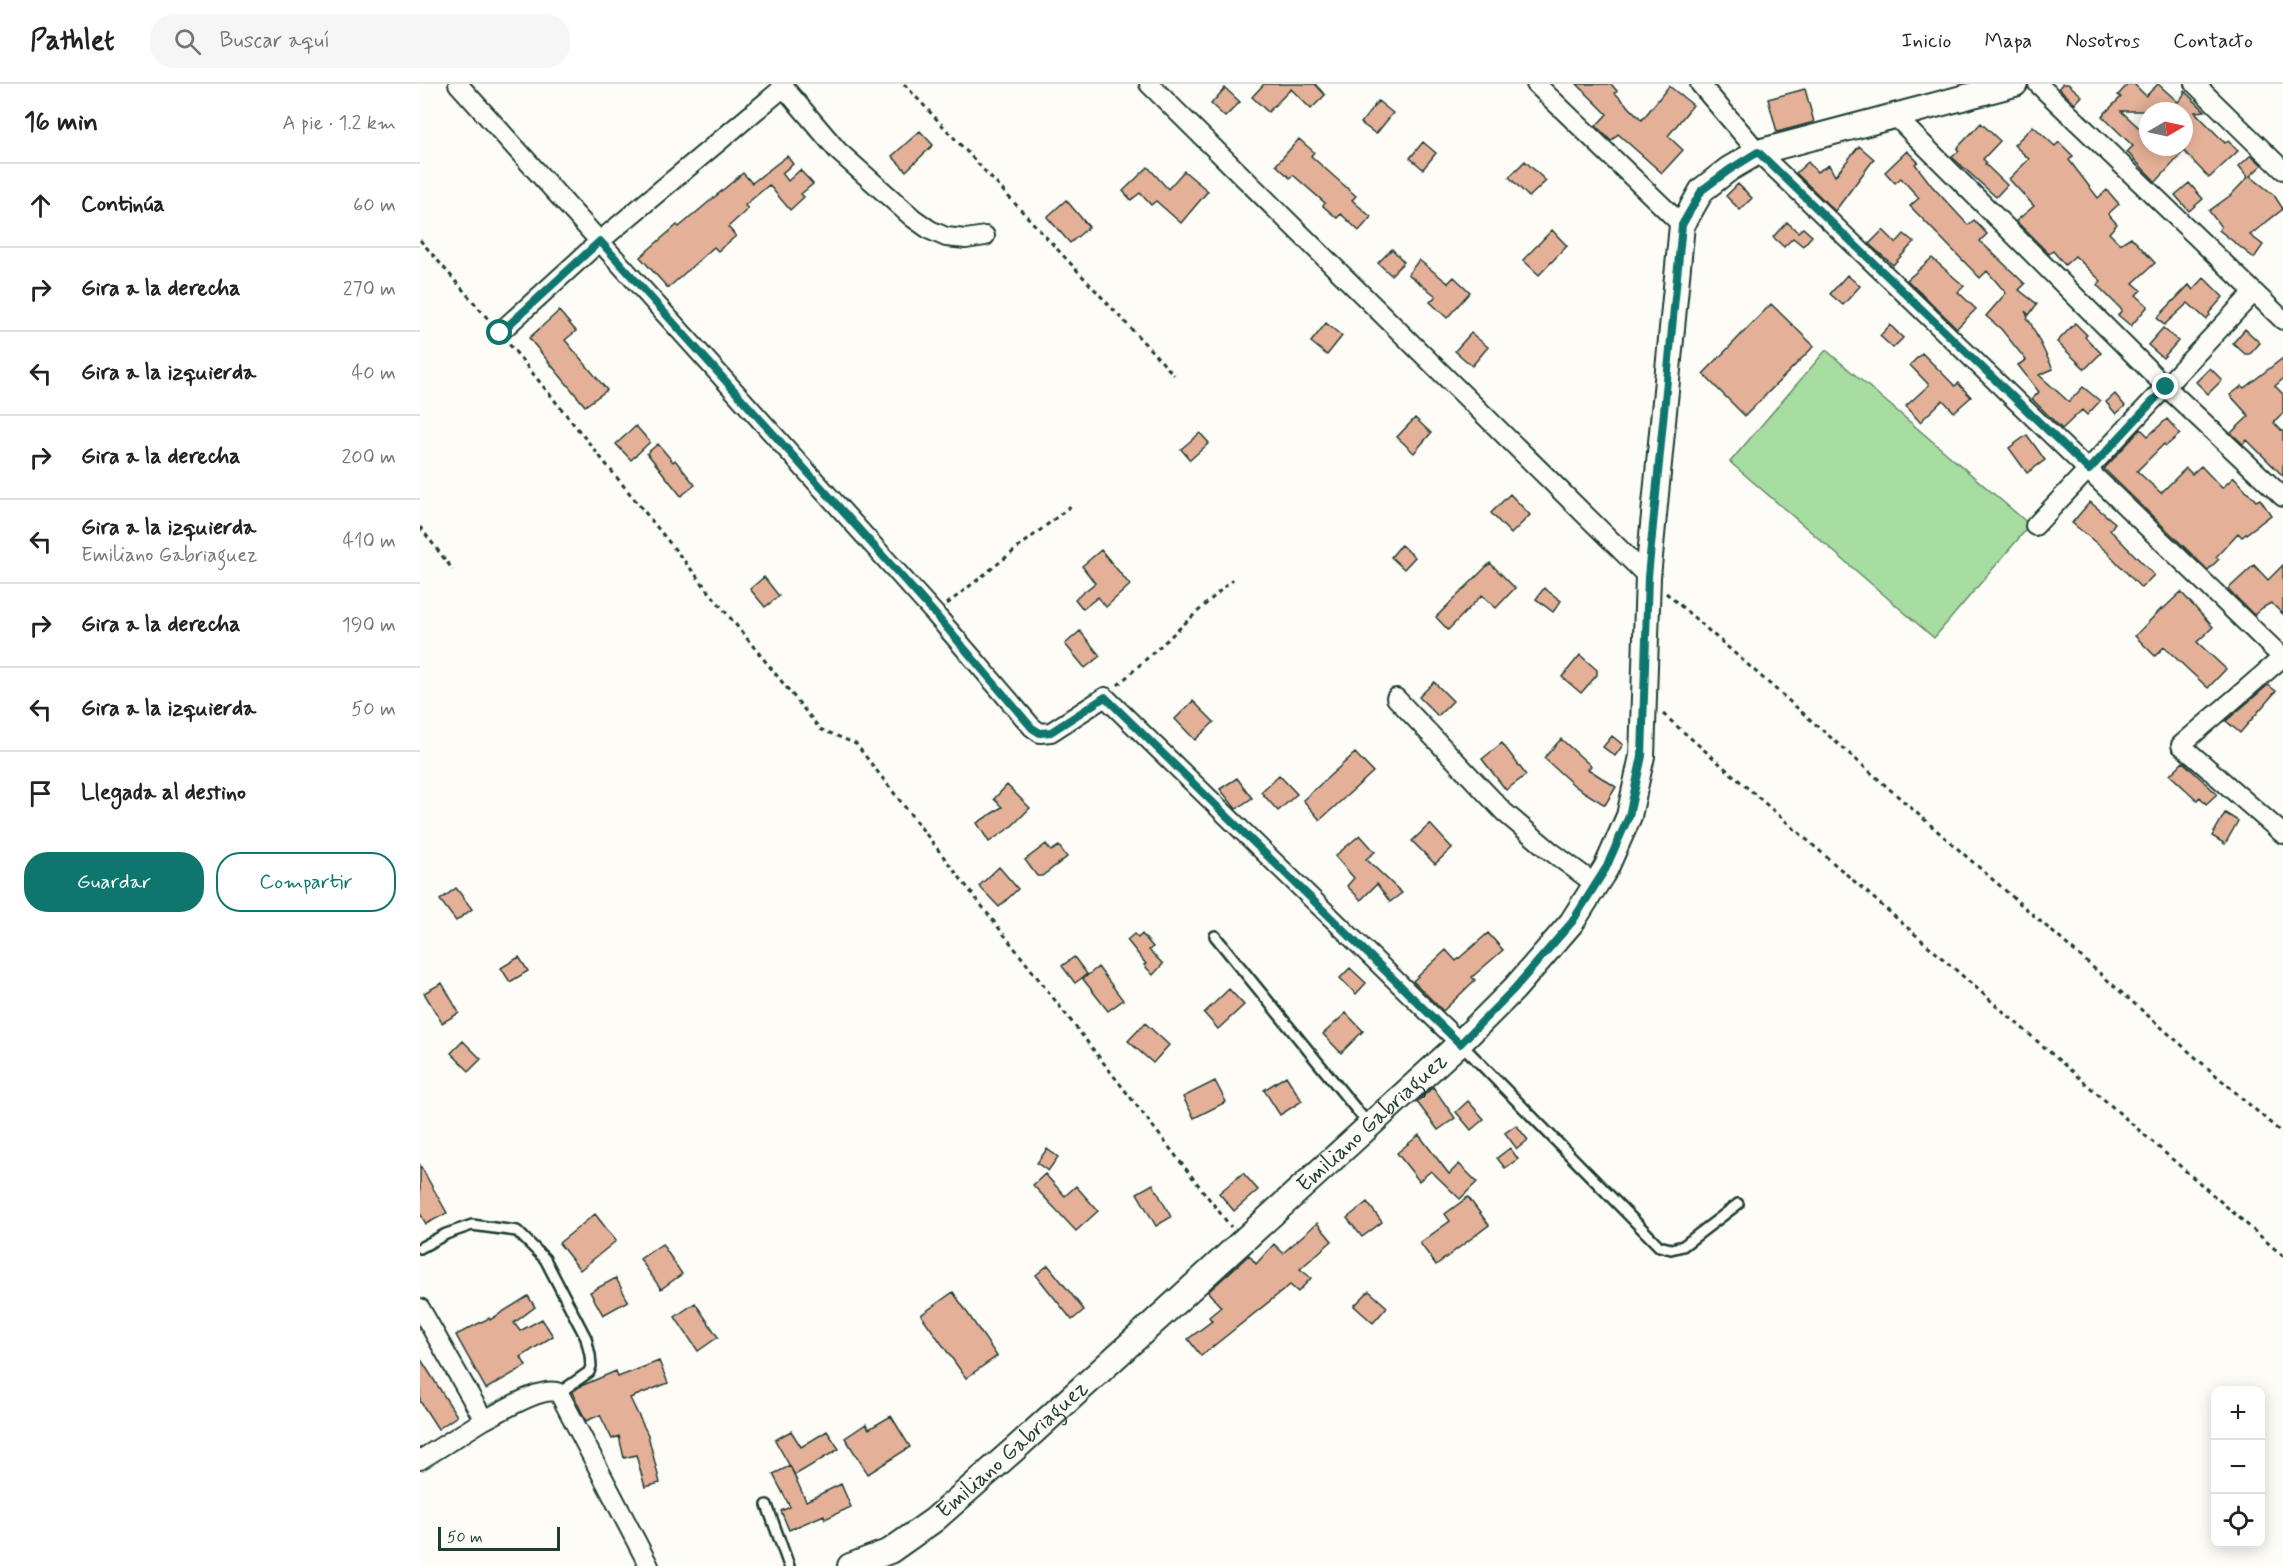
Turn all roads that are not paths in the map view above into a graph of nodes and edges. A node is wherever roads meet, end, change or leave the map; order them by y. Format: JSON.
{"nodes":[{"id":1,"x":458,"y":84,"type":"edge"},
{"id":2,"x":1149,"y":84,"type":"edge"},
{"id":3,"x":1536,"y":84,"type":"edge"},
{"id":4,"x":1700,"y":84,"type":"edge"},
{"id":5,"x":2015,"y":84,"type":"edge"},
{"id":6,"x":2038,"y":84,"type":"edge"},
{"id":7,"x":2195,"y":84,"type":"edge"},
{"id":8,"x":782,"y":85,"type":"edge"},
{"id":9,"x":1895,"y":116,"type":"junction"},
{"id":10,"x":1758,"y":152,"type":"junction"},
{"id":11,"x":2283,"y":170,"type":"edge"},
{"id":12,"x":1682,"y":225,"type":"junction"},
{"id":13,"x":985,"y":236,"type":"dead end"},
{"id":14,"x":600,"y":241,"type":"junction"},
{"id":15,"x":2254,"y":292,"type":"junction"},
{"id":16,"x":2283,"y":320,"type":"edge"},
{"id":17,"x":500,"y":333,"type":"road end"},
{"id":18,"x":2166,"y":387,"type":"junction"},
{"id":19,"x":2089,"y":470,"type":"junction"},
{"id":20,"x":2283,"y":497,"type":"edge"},
{"id":21,"x":2035,"y":526,"type":"dead end"},
{"id":22,"x":1648,"y":577,"type":"junction"},
{"id":23,"x":2283,"y":658,"type":"edge"},
{"id":24,"x":1396,"y":698,"type":"dead end"},
{"id":25,"x":2283,"y":834,"type":"edge"},
{"id":26,"x":1595,"y":884,"type":"junction"},
{"id":27,"x":1215,"y":936,"type":"dead end"},
{"id":28,"x":1460,"y":1044,"type":"junction"},
{"id":29,"x":1370,"y":1126,"type":"junction"},
{"id":30,"x":1737,"y":1204,"type":"dead end"},
{"id":31,"x":420,"y":1248,"type":"edge"},
{"id":32,"x":420,"y":1308,"type":"edge"},
{"id":33,"x":559,"y":1392,"type":"junction"},
{"id":34,"x":484,"y":1420,"type":"junction"},
{"id":35,"x":420,"y":1460,"type":"edge"},
{"id":36,"x":767,"y":1505,"type":"dead end"},
{"id":37,"x":649,"y":1566,"type":"edge"},
{"id":38,"x":789,"y":1566,"type":"edge"},
{"id":39,"x":850,"y":1566,"type":"edge"}],
"edges":[{"from":1,"to":14,"type":"street"},
{"from":2,"to":22,"type":"street"},
{"from":3,"to":12,"type":"street"},
{"from":4,"to":10,"type":"street"},
{"from":5,"to":9,"type":"main road","name":"Emiliano Gabriaguez"},
{"from":6,"to":15,"type":"street"},
{"from":7,"to":11,"type":"street"},
{"from":8,"to":13,"type":"street"},
{"from":8,"to":14,"type":"street"},
{"from":9,"to":10,"type":"main road","name":"Emiliano Gabriaguez"},
{"from":9,"to":18,"type":"street"},
{"from":10,"to":12,"type":"main road","name":"Emiliano Gabriaguez"},
{"from":10,"to":19,"type":"street"},
{"from":12,"to":22,"type":"main road","name":"Emiliano Gabriaguez"},
{"from":14,"to":17,"type":"street"},
{"from":14,"to":28,"type":"street"},
{"from":15,"to":16,"type":"street"},
{"from":15,"to":18,"type":"street"},
{"from":18,"to":19,"type":"street"},
{"from":18,"to":20,"type":"street"},
{"from":19,"to":21,"type":"street"},
{"from":19,"to":23,"type":"street"},
{"from":22,"to":26,"type":"main road","name":"Emiliano Gabriaguez"},
{"from":23,"to":25,"type":"street"},
{"from":24,"to":26,"type":"street"},
{"from":26,"to":28,"type":"main road","name":"Emiliano Gabriaguez"},
{"from":27,"to":29,"type":"lane"},
{"from":28,"to":29,"type":"main road","name":"Emiliano Gabriaguez"},
{"from":28,"to":30,"type":"lane"},
{"from":29,"to":39,"type":"main road","name":"Emiliano Gabriaguez"},
{"from":31,"to":33,"type":"lane"},
{"from":32,"to":34,"type":"street"},
{"from":33,"to":34,"type":"street"},
{"from":33,"to":37,"type":"street"},
{"from":34,"to":35,"type":"street"},
{"from":36,"to":38,"type":"lane"}]}
